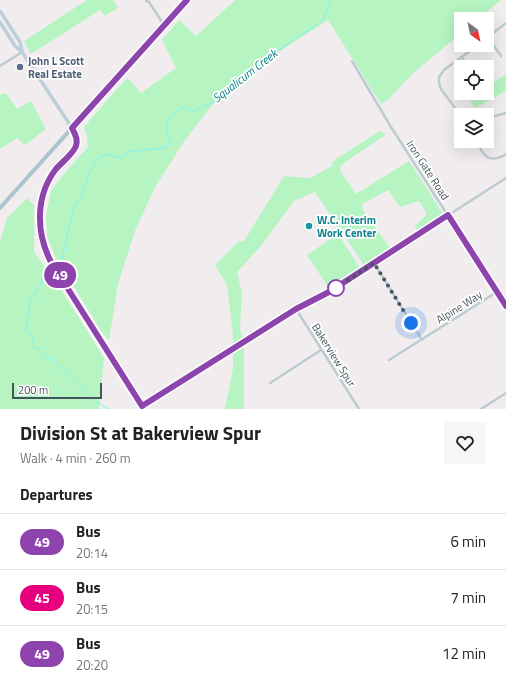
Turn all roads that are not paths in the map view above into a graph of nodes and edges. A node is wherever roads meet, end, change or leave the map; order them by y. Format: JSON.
{"nodes":[{"id":1,"x":187,"y":0,"type":"edge"},
{"id":2,"x":146,"y":1,"type":"edge"},
{"id":3,"x":0,"y":11,"type":"edge"},
{"id":4,"x":0,"y":22,"type":"edge"},
{"id":5,"x":506,"y":24,"type":"edge"},
{"id":6,"x":164,"y":25,"type":"junction"},
{"id":7,"x":494,"y":33,"type":"edge"},
{"id":8,"x":494,"y":46,"type":"edge"},
{"id":9,"x":22,"y":52,"type":"junction"},
{"id":10,"x":469,"y":52,"type":"edge"},
{"id":11,"x":501,"y":56,"type":"dead end"},
{"id":12,"x":462,"y":57,"type":"junction"},
{"id":13,"x":464,"y":60,"type":"edge"},
{"id":14,"x":352,"y":61,"type":"dead end"},
{"id":15,"x":0,"y":66,"type":"edge"},
{"id":16,"x":455,"y":108,"type":"edge"},
{"id":17,"x":506,"y":113,"type":"edge"},
{"id":18,"x":494,"y":116,"type":"edge"},
{"id":19,"x":72,"y":128,"type":"junction"},
{"id":20,"x":480,"y":148,"type":"edge"},
{"id":21,"x":506,"y":154,"type":"edge"},
{"id":22,"x":506,"y":178,"type":"edge"},
{"id":23,"x":0,"y":208,"type":"edge"},
{"id":24,"x":448,"y":215,"type":"junction"},
{"id":25,"x":374,"y":263,"type":"junction"},
{"id":26,"x":497,"y":292,"type":"junction"},
{"id":27,"x":506,"y":306,"type":"edge"},
{"id":28,"x":296,"y":309,"type":"junction"},
{"id":29,"x":422,"y":340,"type":"junction"},
{"id":30,"x":321,"y":350,"type":"junction"},
{"id":31,"x":388,"y":360,"type":"dead end"},
{"id":32,"x":270,"y":383,"type":"dead end"},
{"id":33,"x":506,"y":393,"type":"edge"},
{"id":34,"x":143,"y":408,"type":"edge"},
{"id":35,"x":359,"y":409,"type":"edge"},
{"id":36,"x":481,"y":409,"type":"edge"}],
"edges":[{"from":1,"to":6,"type":"main road"},
{"from":2,"to":6,"type":"street"},
{"from":3,"to":9,"type":"main road"},
{"from":4,"to":9,"type":"main road"},
{"from":5,"to":7,"type":"street"},
{"from":6,"to":19,"type":"main road"},
{"from":8,"to":11,"type":"street"},
{"from":9,"to":15,"type":"street"},
{"from":9,"to":19,"type":"main road"},
{"from":10,"to":12,"type":"street"},
{"from":12,"to":13,"type":"street"},
{"from":12,"to":16,"type":"street"},
{"from":14,"to":24,"type":"street","name":"Iron Gate Road"},
{"from":17,"to":18,"type":"street"},
{"from":19,"to":23,"type":"main road"},
{"from":19,"to":34,"type":"main road"},
{"from":20,"to":21,"type":"street"},
{"from":22,"to":24,"type":"street"},
{"from":24,"to":25,"type":"street"},
{"from":24,"to":26,"type":"street","name":"Iron Gate Road"},
{"from":25,"to":28,"type":"street"},
{"from":25,"to":29,"type":"street"},
{"from":26,"to":27,"type":"street","name":"Iron Gate Road"},
{"from":26,"to":29,"type":"street","name":"Alpine Way"},
{"from":28,"to":30,"type":"street","name":"Bakerview Spur"},
{"from":28,"to":34,"type":"street"},
{"from":29,"to":31,"type":"street","name":"Alpine Way"},
{"from":30,"to":32,"type":"street"},
{"from":30,"to":35,"type":"street","name":"Bakerview Spur"},
{"from":33,"to":36,"type":"street"}]}
